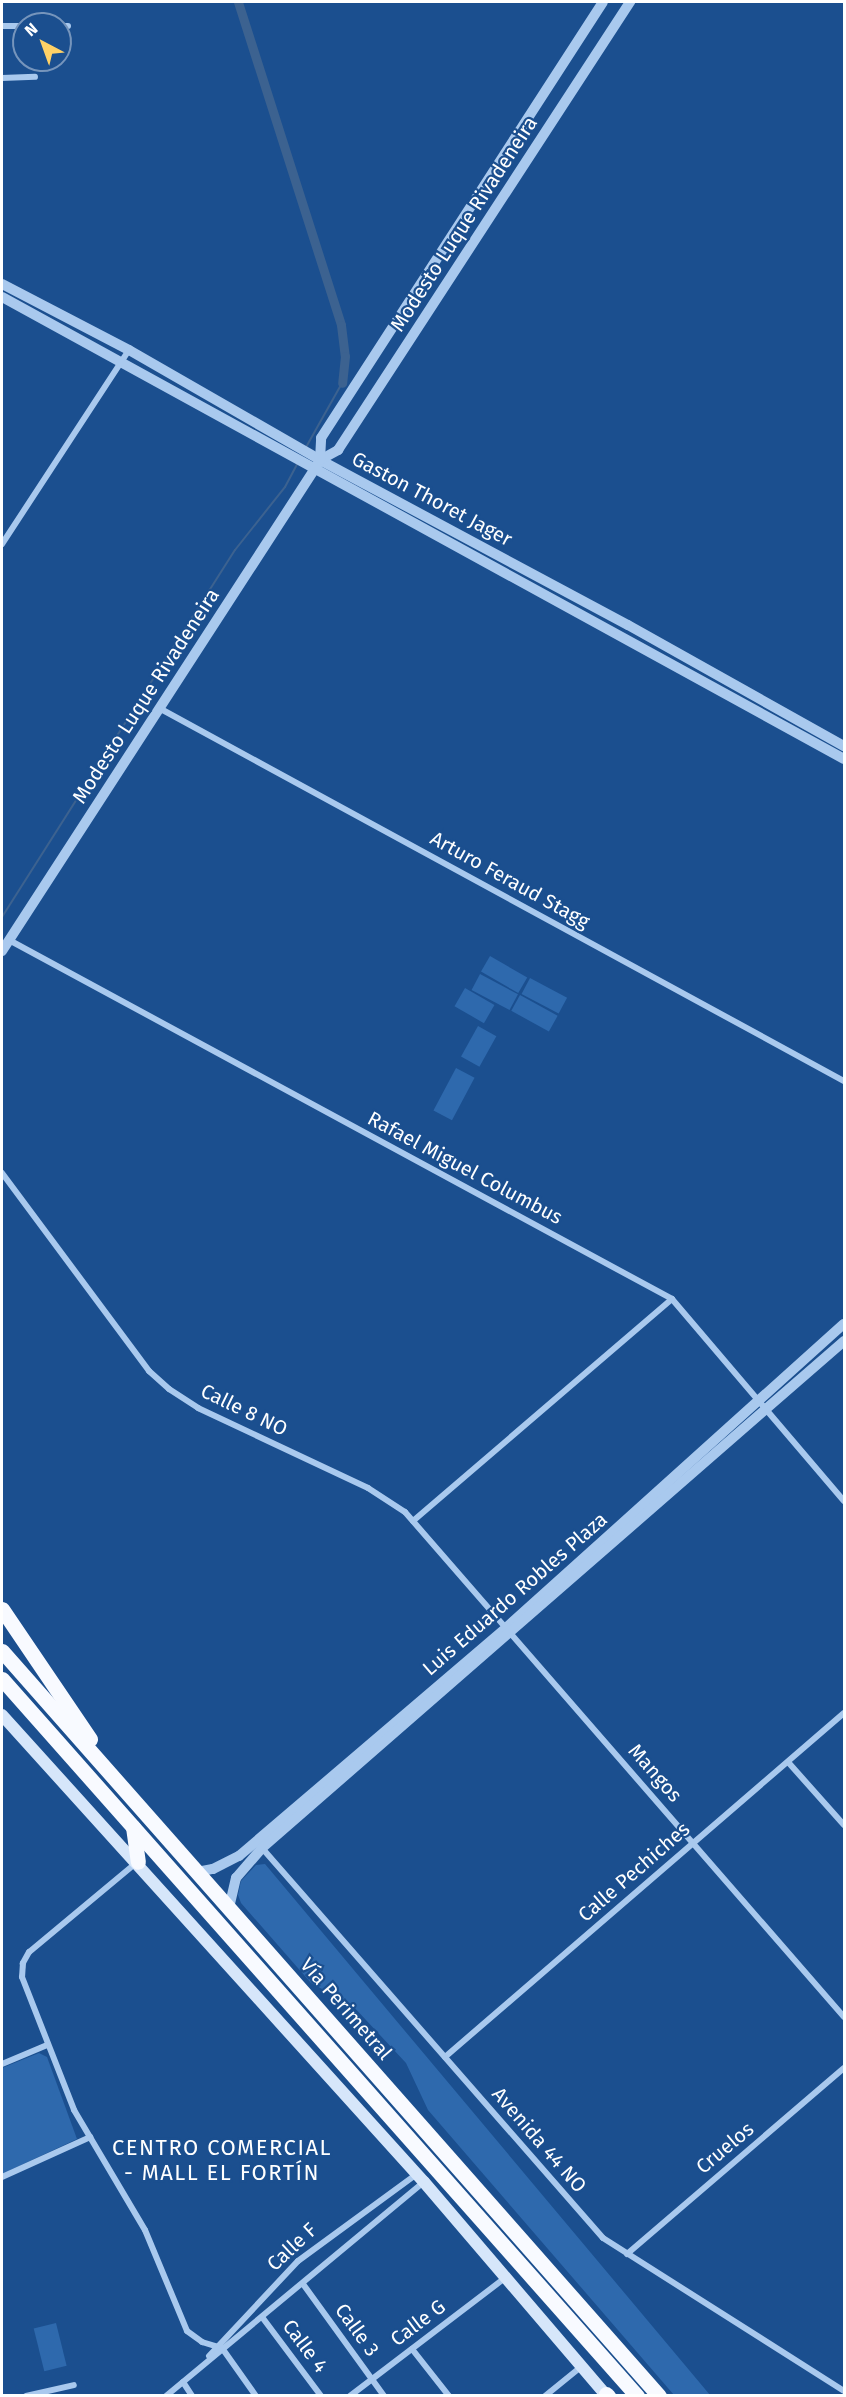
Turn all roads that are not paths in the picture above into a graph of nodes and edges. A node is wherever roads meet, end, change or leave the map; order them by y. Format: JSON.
{"nodes":[{"id":1,"x":603,"y":2,"type":"edge"},
{"id":2,"x":630,"y":2,"type":"edge"},
{"id":3,"x":35,"y":77,"type":"dead end"},
{"id":4,"x":2,"y":78,"type":"edge"},
{"id":5,"x":2,"y":284,"type":"edge"},
{"id":6,"x":2,"y":297,"type":"edge"},
{"id":7,"x":129,"y":350,"type":"junction"},
{"id":8,"x":120,"y":364,"type":"junction"},
{"id":9,"x":320,"y":460,"type":"junction"},
{"id":10,"x":314,"y":470,"type":"junction"},
{"id":11,"x":2,"y":544,"type":"edge"},
{"id":12,"x":159,"y":708,"type":"junction"},
{"id":13,"x":844,"y":746,"type":"edge"},
{"id":14,"x":844,"y":759,"type":"edge"},
{"id":15,"x":9,"y":940,"type":"junction"},
{"id":16,"x":2,"y":951,"type":"edge"},
{"id":17,"x":844,"y":1081,"type":"edge"},
{"id":18,"x":2,"y":1173,"type":"edge"},
{"id":19,"x":672,"y":1299,"type":"junction"},
{"id":20,"x":844,"y":1324,"type":"edge"},
{"id":21,"x":844,"y":1341,"type":"edge"},
{"id":22,"x":759,"y":1401,"type":"junction"},
{"id":23,"x":767,"y":1411,"type":"junction"},
{"id":24,"x":844,"y":1501,"type":"edge"},
{"id":25,"x":413,"y":1521,"type":"junction"},
{"id":26,"x":2,"y":1609,"type":"edge"},
{"id":27,"x":509,"y":1630,"type":"junction"},
{"id":28,"x":2,"y":1652,"type":"edge"},
{"id":29,"x":2,"y":1679,"type":"edge"},
{"id":30,"x":844,"y":1713,"type":"edge"},
{"id":31,"x":2,"y":1715,"type":"edge"},
{"id":32,"x":788,"y":1762,"type":"junction"},
{"id":33,"x":125,"y":1791,"type":"junction"},
{"id":34,"x":844,"y":1825,"type":"edge"},
{"id":35,"x":133,"y":1827,"type":"junction"},
{"id":36,"x":693,"y":1843,"type":"junction"},
{"id":37,"x":262,"y":1848,"type":"junction"},
{"id":38,"x":138,"y":1862,"type":"junction"},
{"id":39,"x":197,"y":1872,"type":"junction"},
{"id":40,"x":229,"y":1908,"type":"junction"},
{"id":41,"x":844,"y":2017,"type":"edge"},
{"id":42,"x":47,"y":2045,"type":"junction"},
{"id":43,"x":445,"y":2056,"type":"junction"},
{"id":44,"x":2,"y":2064,"type":"edge"},
{"id":45,"x":844,"y":2068,"type":"edge"},
{"id":46,"x":90,"y":2137,"type":"junction"},
{"id":47,"x":2,"y":2177,"type":"edge"},
{"id":48,"x":420,"y":2178,"type":"junction"},
{"id":49,"x":627,"y":2254,"type":"junction"},
{"id":50,"x":507,"y":2276,"type":"junction"},
{"id":51,"x":303,"y":2284,"type":"junction"},
{"id":52,"x":262,"y":2317,"type":"junction"},
{"id":53,"x":219,"y":2346,"type":"junction"},
{"id":54,"x":412,"y":2349,"type":"junction"},
{"id":55,"x":584,"y":2365,"type":"junction"},
{"id":56,"x":371,"y":2378,"type":"junction"},
{"id":57,"x":183,"y":2382,"type":"junction"},
{"id":58,"x":74,"y":2385,"type":"dead end"},
{"id":59,"x":58,"y":2388,"type":"junction"},
{"id":60,"x":844,"y":2391,"type":"edge"},
{"id":61,"x":607,"y":2395,"type":"edge"},
{"id":62,"x":26,"y":2396,"type":"edge"},
{"id":63,"x":64,"y":2396,"type":"edge"},
{"id":64,"x":166,"y":2396,"type":"edge"},
{"id":65,"x":192,"y":2396,"type":"edge"},
{"id":66,"x":256,"y":2396,"type":"edge"},
{"id":67,"x":321,"y":2396,"type":"edge"},
{"id":68,"x":350,"y":2396,"type":"edge"},
{"id":69,"x":384,"y":2396,"type":"edge"},
{"id":70,"x":449,"y":2396,"type":"edge"},
{"id":71,"x":545,"y":2396,"type":"edge"},
{"id":72,"x":637,"y":2396,"type":"edge"},
{"id":73,"x":659,"y":2396,"type":"edge"}],
"edges":[{"from":1,"to":9,"type":"street","name":"Modesto Luque Rivadeneira"},
{"from":2,"to":9,"type":"street","name":"Modesto Luque Rivadeneira"},
{"from":3,"to":4,"type":"street"},
{"from":5,"to":7,"type":"street","name":"Gaston Thoret Jager"},
{"from":6,"to":8,"type":"street","name":"Gaston Thoret Jager"},
{"from":7,"to":8,"type":"street"},
{"from":7,"to":9,"type":"street","name":"Gaston Thoret Jager"},
{"from":8,"to":10,"type":"street","name":"Gaston Thoret Jager"},
{"from":8,"to":11,"type":"street"},
{"from":9,"to":10,"type":"street","name":"Modesto Luque Rivadeneira"},
{"from":9,"to":13,"type":"street","name":"Gaston Thoret Jager"},
{"from":10,"to":12,"type":"street","name":"Modesto Luque Rivadeneira"},
{"from":10,"to":14,"type":"street","name":"Gaston Thoret Jager"},
{"from":12,"to":15,"type":"street","name":"Modesto Luque Rivadeneira"},
{"from":12,"to":17,"type":"street","name":"Arturo Feraud Stagg"},
{"from":15,"to":16,"type":"street","name":"Modesto Luque Rivadeneira"},
{"from":15,"to":19,"type":"street","name":"Rafael Miguel Columbus"},
{"from":18,"to":25,"type":"street","name":"Calle 8 NO"},
{"from":19,"to":22,"type":"street","name":"Rafael Miguel Columbus"},
{"from":19,"to":25,"type":"street"},
{"from":20,"to":22,"type":"street","name":"Luis Eduardo Robles Plaza"},
{"from":21,"to":23,"type":"street","name":"Luis Eduardo Robles Plaza"},
{"from":22,"to":23,"type":"street","name":"Rafael Miguel Columbus"},
{"from":22,"to":27,"type":"street","name":"Luis Eduardo Robles Plaza"},
{"from":23,"to":24,"type":"street","name":"Rafael Miguel Columbus"},
{"from":23,"to":27,"type":"street","name":"Luis Eduardo Robles Plaza"},
{"from":25,"to":27,"type":"street","name":"Calle 8 NO"},
{"from":26,"to":33,"type":"highway"},
{"from":27,"to":36,"type":"street","name":"Mangos"},
{"from":27,"to":37,"type":"street","name":"Luis Eduardo Robles Plaza"},
{"from":27,"to":39,"type":"street","name":"Luis Eduardo Robles Plaza"},
{"from":28,"to":33,"type":"highway","name":"Vía Perimetral"},
{"from":29,"to":35,"type":"highway","name":"Vía Perimetral"},
{"from":30,"to":32,"type":"street","name":"Calle Pechiches"},
{"from":31,"to":38,"type":"main road"},
{"from":32,"to":34,"type":"street"},
{"from":32,"to":36,"type":"street","name":"Calle Pechiches"},
{"from":33,"to":39,"type":"highway","name":"Vía Perimetral"},
{"from":35,"to":38,"type":"highway"},
{"from":35,"to":72,"type":"highway","name":"Vía Perimetral"},
{"from":36,"to":41,"type":"street","name":"Mangos"},
{"from":36,"to":43,"type":"street","name":"Calle Pechiches"},
{"from":37,"to":40,"type":"street","name":"Luis Eduardo Robles Plaza"},
{"from":37,"to":43,"type":"street","name":"Avenida 44 NO"},
{"from":38,"to":42,"type":"street"},
{"from":38,"to":48,"type":"main road"},
{"from":39,"to":40,"type":"highway","name":"Vía Perimetral"},
{"from":40,"to":73,"type":"highway","name":"Vía Perimetral"},
{"from":42,"to":44,"type":"street"},
{"from":42,"to":46,"type":"street"},
{"from":43,"to":49,"type":"street","name":"Avenida 44 NO"},
{"from":45,"to":49,"type":"street","name":"Cruelos"},
{"from":46,"to":47,"type":"street"},
{"from":46,"to":53,"type":"street"},
{"from":48,"to":50,"type":"main road"},
{"from":48,"to":51,"type":"street","name":"Calle F"},
{"from":48,"to":53,"type":"street","name":"Calle F"},
{"from":49,"to":60,"type":"street","name":"Avenida 44 NO"},
{"from":50,"to":54,"type":"street","name":"Calle G"},
{"from":50,"to":55,"type":"main road"},
{"from":51,"to":52,"type":"street","name":"Calle F"},
{"from":51,"to":56,"type":"street","name":"Calle 3"},
{"from":52,"to":53,"type":"street","name":"Calle F"},
{"from":52,"to":67,"type":"street","name":"Calle 4"},
{"from":53,"to":57,"type":"street","name":"Calle F"},
{"from":53,"to":66,"type":"street"},
{"from":54,"to":56,"type":"street","name":"Calle G"},
{"from":54,"to":70,"type":"street"},
{"from":55,"to":61,"type":"main road"},
{"from":55,"to":71,"type":"street"},
{"from":56,"to":68,"type":"street","name":"Calle G"},
{"from":56,"to":69,"type":"street","name":"Calle 3"},
{"from":57,"to":64,"type":"street","name":"Calle F"},
{"from":57,"to":65,"type":"street"},
{"from":58,"to":59,"type":"street"},
{"from":59,"to":62,"type":"street"},
{"from":59,"to":63,"type":"street"}]}
